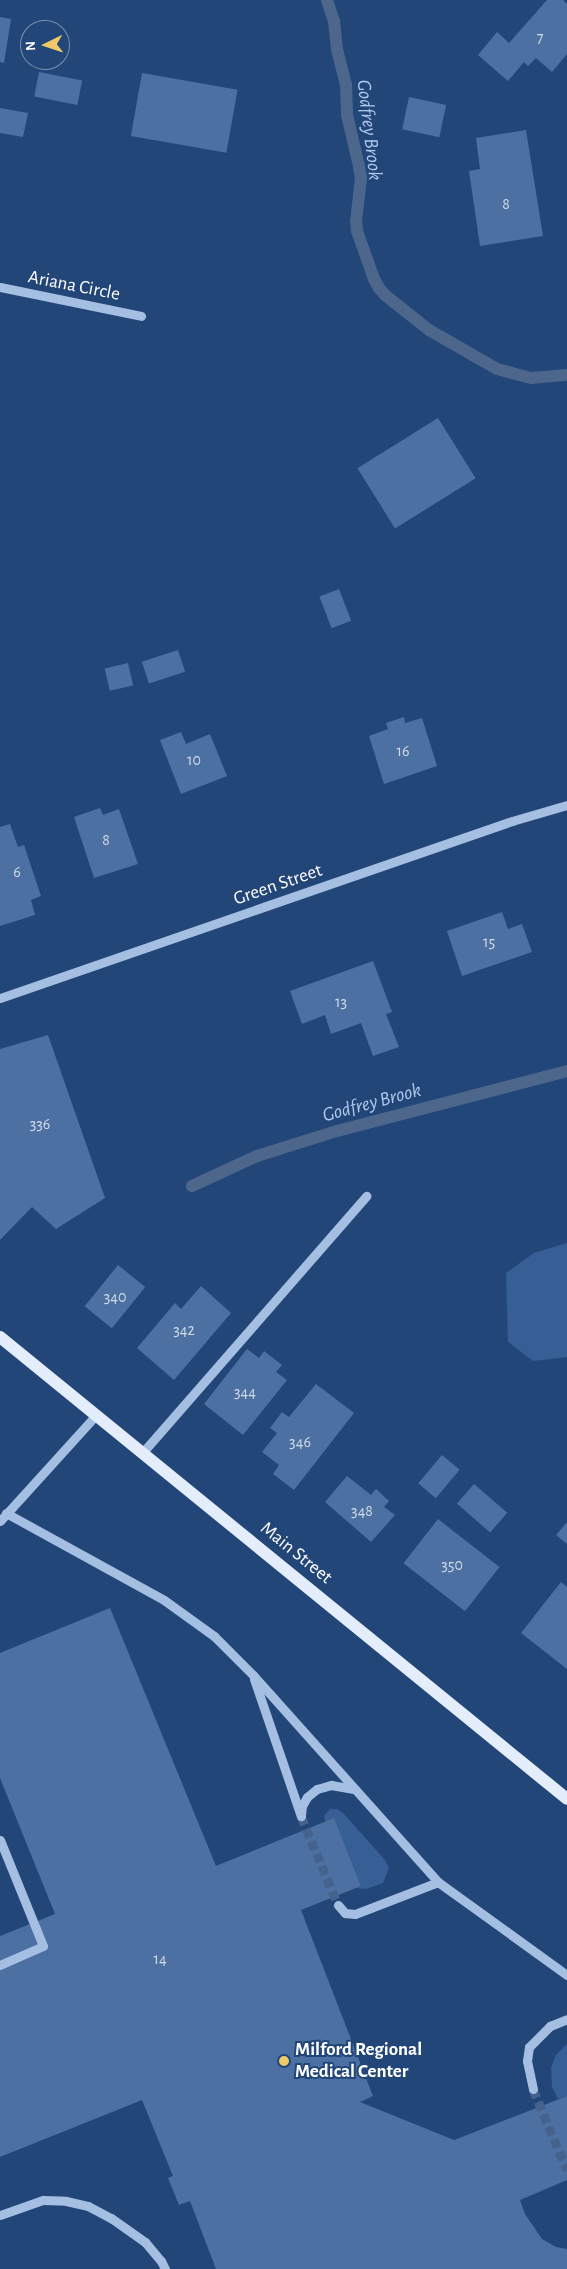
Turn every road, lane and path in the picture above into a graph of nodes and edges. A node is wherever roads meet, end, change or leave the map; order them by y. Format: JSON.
{"nodes":[{"id":1,"x":0,"y":287,"type":"edge"},
{"id":2,"x":141,"y":316,"type":"dead end"},
{"id":3,"x":567,"y":805,"type":"edge"},
{"id":4,"x":0,"y":998,"type":"edge"},
{"id":5,"x":366,"y":1196,"type":"dead end"},
{"id":6,"x":0,"y":1337,"type":"edge"},
{"id":7,"x":96,"y":1415,"type":"junction"},
{"id":8,"x":143,"y":1452,"type":"junction"},
{"id":9,"x":6,"y":1513,"type":"junction"},
{"id":10,"x":0,"y":1521,"type":"edge"},
{"id":11,"x":253,"y":1675,"type":"junction"},
{"id":12,"x":354,"y":1789,"type":"junction"},
{"id":13,"x":567,"y":1799,"type":"edge"},
{"id":14,"x":0,"y":1840,"type":"edge"},
{"id":15,"x":438,"y":1882,"type":"junction"},
{"id":16,"x":338,"y":1906,"type":"dead end"},
{"id":17,"x":0,"y":1965,"type":"edge"},
{"id":18,"x":567,"y":1975,"type":"edge"},
{"id":19,"x":567,"y":2019,"type":"edge"},
{"id":20,"x":533,"y":2089,"type":"tunnel mouth"},
{"id":21,"x":0,"y":2216,"type":"edge"},
{"id":22,"x":165,"y":2269,"type":"edge"}],
"edges":[{"from":1,"to":2,"type":"street","name":"Ariana Circle"},
{"from":3,"to":4,"type":"street","name":"Green Street"},
{"from":5,"to":8,"type":"street"},
{"from":6,"to":7,"type":"main road","name":"Main Street"},
{"from":7,"to":8,"type":"main road","name":"Main Street"},
{"from":7,"to":9,"type":"street"},
{"from":8,"to":13,"type":"main road","name":"Main Street"},
{"from":9,"to":10,"type":"street"},
{"from":9,"to":11,"type":"street"},
{"from":11,"to":12,"type":"street"},
{"from":11,"to":12,"type":"street"},
{"from":12,"to":15,"type":"street"},
{"from":14,"to":17,"type":"street"},
{"from":15,"to":16,"type":"street"},
{"from":15,"to":18,"type":"street"},
{"from":19,"to":20,"type":"street"},
{"from":21,"to":22,"type":"street"}]}
